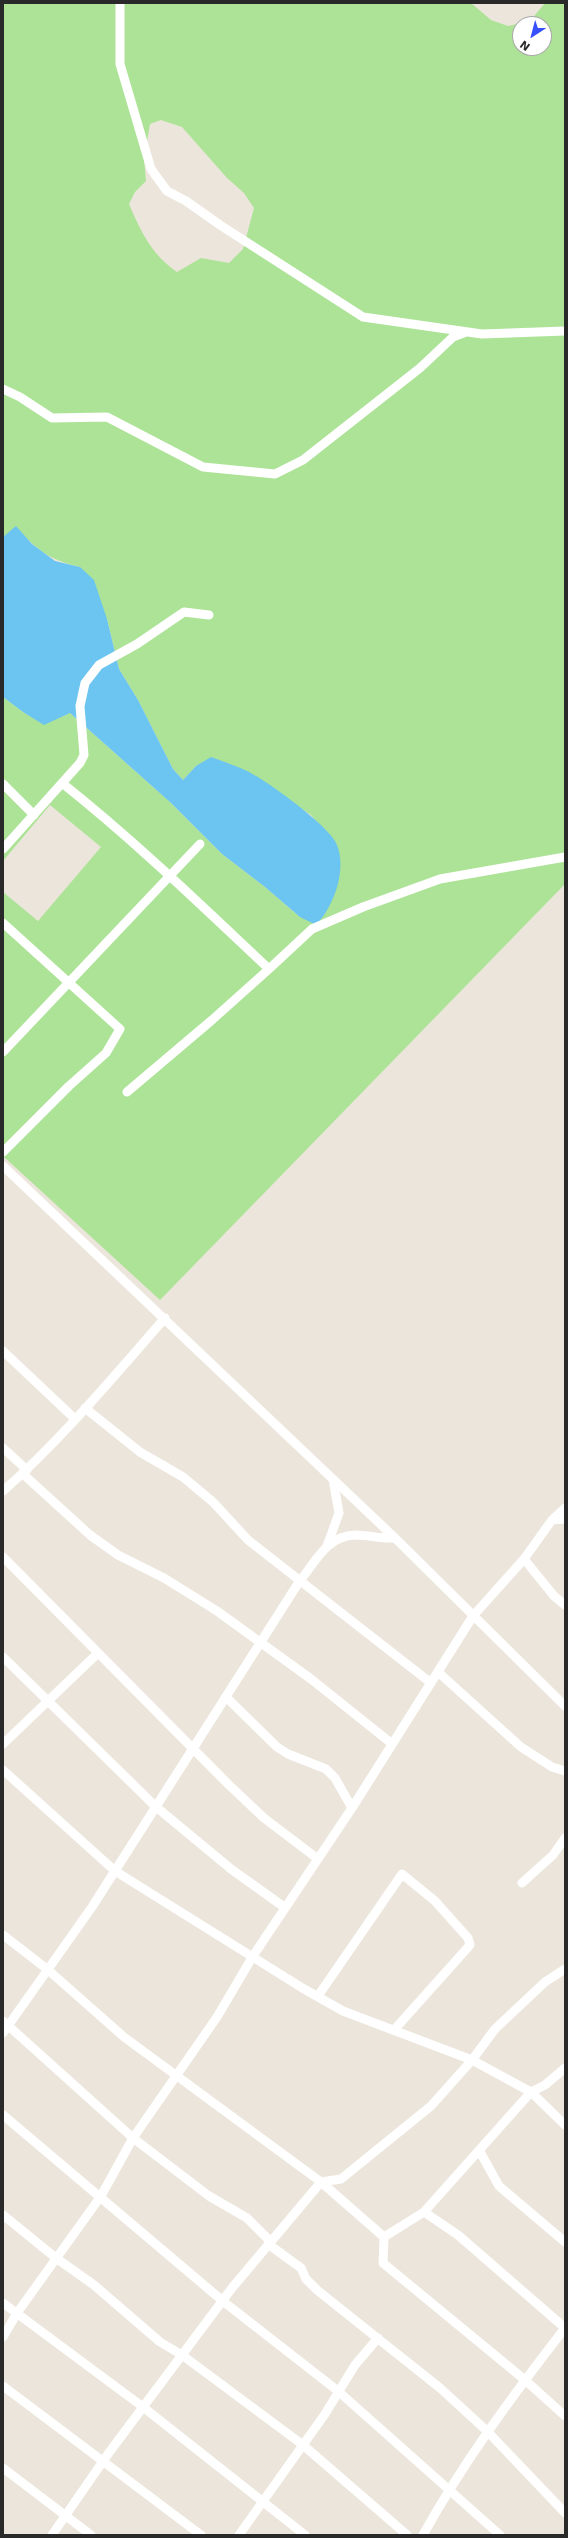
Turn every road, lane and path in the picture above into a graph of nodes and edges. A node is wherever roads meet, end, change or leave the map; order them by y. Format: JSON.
{"nodes":[{"id":1,"x":120,"y":3,"type":"edge"},
{"id":2,"x":565,"y":331,"type":"edge"},
{"id":3,"x":467,"y":332,"type":"junction"},
{"id":4,"x":3,"y":389,"type":"edge"},
{"id":5,"x":209,"y":615,"type":"dead end"},
{"id":6,"x":62,"y":783,"type":"junction"},
{"id":7,"x":3,"y":784,"type":"edge"},
{"id":8,"x":34,"y":814,"type":"junction"},
{"id":9,"x":200,"y":844,"type":"dead end"},
{"id":10,"x":3,"y":849,"type":"edge"},
{"id":11,"x":565,"y":857,"type":"edge"},
{"id":12,"x":169,"y":875,"type":"junction"},
{"id":13,"x":3,"y":923,"type":"edge"},
{"id":14,"x":269,"y":969,"type":"junction"},
{"id":15,"x":70,"y":983,"type":"junction"},
{"id":16,"x":3,"y":1052,"type":"edge"},
{"id":17,"x":127,"y":1092,"type":"dead end"},
{"id":18,"x":3,"y":1152,"type":"edge"},
{"id":19,"x":3,"y":1166,"type":"edge"},
{"id":20,"x":165,"y":1318,"type":"junction"},
{"id":21,"x":3,"y":1351,"type":"edge"},
{"id":22,"x":85,"y":1408,"type":"junction"},
{"id":23,"x":75,"y":1419,"type":"junction"},
{"id":24,"x":3,"y":1448,"type":"edge"},
{"id":25,"x":25,"y":1472,"type":"junction"},
{"id":26,"x":333,"y":1479,"type":"junction"},
{"id":27,"x":3,"y":1491,"type":"edge"},
{"id":28,"x":565,"y":1508,"type":"edge"},
{"id":29,"x":565,"y":1519,"type":"edge"},
{"id":30,"x":552,"y":1520,"type":"junction"},
{"id":31,"x":395,"y":1538,"type":"junction"},
{"id":32,"x":327,"y":1546,"type":"junction"},
{"id":33,"x":3,"y":1557,"type":"edge"},
{"id":34,"x":524,"y":1559,"type":"junction"},
{"id":35,"x":299,"y":1582,"type":"junction"},
{"id":36,"x":565,"y":1605,"type":"edge"},
{"id":37,"x":473,"y":1616,"type":"junction"},
{"id":38,"x":261,"y":1642,"type":"junction"},
{"id":39,"x":98,"y":1653,"type":"junction"},
{"id":40,"x":3,"y":1657,"type":"edge"},
{"id":41,"x":438,"y":1672,"type":"junction"},
{"id":42,"x":431,"y":1682,"type":"junction"},
{"id":43,"x":227,"y":1698,"type":"junction"},
{"id":44,"x":48,"y":1702,"type":"junction"},
{"id":45,"x":565,"y":1706,"type":"edge"},
{"id":46,"x":391,"y":1743,"type":"junction"},
{"id":47,"x":3,"y":1744,"type":"edge"},
{"id":48,"x":193,"y":1749,"type":"junction"},
{"id":49,"x":3,"y":1770,"type":"edge"},
{"id":50,"x":565,"y":1772,"type":"edge"},
{"id":51,"x":3,"y":1780,"type":"edge"},
{"id":52,"x":19,"y":1786,"type":"junction"},
{"id":53,"x":155,"y":1806,"type":"junction"},
{"id":54,"x":352,"y":1808,"type":"junction"},
{"id":55,"x":565,"y":1838,"type":"edge"},
{"id":56,"x":318,"y":1859,"type":"junction"},
{"id":57,"x":115,"y":1871,"type":"junction"},
{"id":58,"x":522,"y":1884,"type":"dead end"},
{"id":59,"x":284,"y":1907,"type":"junction"},
{"id":60,"x":3,"y":1935,"type":"edge"},
{"id":61,"x":253,"y":1956,"type":"junction"},
{"id":62,"x":565,"y":1968,"type":"edge"},
{"id":63,"x":47,"y":1969,"type":"junction"},
{"id":64,"x":318,"y":1996,"type":"junction"},
{"id":65,"x":5,"y":2026,"type":"edge"},
{"id":66,"x":394,"y":2030,"type":"junction"},
{"id":67,"x":472,"y":2060,"type":"junction"},
{"id":68,"x":565,"y":2068,"type":"edge"},
{"id":69,"x":175,"y":2076,"type":"junction"},
{"id":70,"x":531,"y":2092,"type":"junction"},
{"id":71,"x":3,"y":2115,"type":"edge"},
{"id":72,"x":565,"y":2125,"type":"edge"},
{"id":73,"x":133,"y":2138,"type":"junction"},
{"id":74,"x":479,"y":2150,"type":"junction"},
{"id":75,"x":320,"y":2182,"type":"junction"},
{"id":76,"x":102,"y":2196,"type":"junction"},
{"id":77,"x":424,"y":2212,"type":"junction"},
{"id":78,"x":3,"y":2215,"type":"edge"},
{"id":79,"x":384,"y":2237,"type":"junction"},
{"id":80,"x":269,"y":2242,"type":"junction"},
{"id":81,"x":565,"y":2242,"type":"edge"},
{"id":82,"x":56,"y":2258,"type":"junction"},
{"id":83,"x":224,"y":2302,"type":"junction"},
{"id":84,"x":3,"y":2303,"type":"edge"},
{"id":85,"x":17,"y":2313,"type":"junction"},
{"id":86,"x":3,"y":2336,"type":"edge"},
{"id":87,"x":378,"y":2338,"type":"junction"},
{"id":88,"x":182,"y":2354,"type":"junction"},
{"id":89,"x":525,"y":2380,"type":"junction"},
{"id":90,"x":3,"y":2386,"type":"edge"},
{"id":91,"x":338,"y":2391,"type":"junction"},
{"id":92,"x":143,"y":2407,"type":"junction"},
{"id":93,"x":565,"y":2416,"type":"edge"},
{"id":94,"x":487,"y":2431,"type":"junction"},
{"id":95,"x":303,"y":2445,"type":"junction"},
{"id":96,"x":102,"y":2462,"type":"junction"},
{"id":97,"x":3,"y":2468,"type":"edge"},
{"id":98,"x":449,"y":2488,"type":"junction"},
{"id":99,"x":263,"y":2501,"type":"junction"},
{"id":100,"x":565,"y":2513,"type":"edge"},
{"id":101,"x":66,"y":2516,"type":"junction"},
{"id":102,"x":52,"y":2535,"type":"edge"},
{"id":103,"x":91,"y":2535,"type":"edge"},
{"id":104,"x":201,"y":2535,"type":"edge"},
{"id":105,"x":239,"y":2535,"type":"edge"},
{"id":106,"x":304,"y":2535,"type":"edge"},
{"id":107,"x":407,"y":2535,"type":"edge"},
{"id":108,"x":423,"y":2535,"type":"edge"},
{"id":109,"x":500,"y":2535,"type":"edge"}],
"edges":[{"from":1,"to":3,"type":"street"},
{"from":2,"to":3,"type":"street"},
{"from":3,"to":4,"type":"street"},
{"from":5,"to":6,"type":"street"},
{"from":6,"to":8,"type":"street"},
{"from":6,"to":12,"type":"street"},
{"from":7,"to":8,"type":"street"},
{"from":8,"to":10,"type":"street"},
{"from":9,"to":12,"type":"street"},
{"from":11,"to":14,"type":"street"},
{"from":12,"to":14,"type":"street"},
{"from":12,"to":15,"type":"street"},
{"from":13,"to":15,"type":"street"},
{"from":14,"to":17,"type":"street"},
{"from":15,"to":16,"type":"street"},
{"from":15,"to":18,"type":"street"},
{"from":19,"to":20,"type":"street"},
{"from":20,"to":22,"type":"street"},
{"from":20,"to":26,"type":"street"},
{"from":21,"to":23,"type":"street"},
{"from":22,"to":23,"type":"street"},
{"from":22,"to":35,"type":"street"},
{"from":23,"to":25,"type":"street"},
{"from":24,"to":25,"type":"street"},
{"from":25,"to":27,"type":"street"},
{"from":25,"to":38,"type":"street"},
{"from":26,"to":31,"type":"street"},
{"from":26,"to":32,"type":"street"},
{"from":28,"to":30,"type":"street"},
{"from":29,"to":30,"type":"street"},
{"from":30,"to":34,"type":"street"},
{"from":31,"to":32,"type":"street"},
{"from":31,"to":37,"type":"street"},
{"from":32,"to":35,"type":"street"},
{"from":33,"to":39,"type":"street"},
{"from":34,"to":36,"type":"street"},
{"from":34,"to":37,"type":"street"},
{"from":35,"to":38,"type":"street"},
{"from":35,"to":42,"type":"street"},
{"from":37,"to":41,"type":"street"},
{"from":37,"to":45,"type":"street"},
{"from":38,"to":43,"type":"street"},
{"from":38,"to":46,"type":"street"},
{"from":39,"to":44,"type":"street"},
{"from":39,"to":48,"type":"street"},
{"from":40,"to":44,"type":"street"},
{"from":41,"to":42,"type":"street"},
{"from":41,"to":50,"type":"street"},
{"from":42,"to":46,"type":"street"},
{"from":43,"to":48,"type":"street"},
{"from":43,"to":54,"type":"street"},
{"from":44,"to":47,"type":"street"},
{"from":44,"to":53,"type":"street"},
{"from":46,"to":54,"type":"street"},
{"from":48,"to":53,"type":"street"},
{"from":48,"to":56,"type":"street"},
{"from":49,"to":52,"type":"street"},
{"from":51,"to":52,"type":"street"},
{"from":52,"to":57,"type":"street"},
{"from":53,"to":57,"type":"street"},
{"from":53,"to":59,"type":"street"},
{"from":54,"to":56,"type":"street"},
{"from":55,"to":58,"type":"street"},
{"from":56,"to":59,"type":"street"},
{"from":57,"to":61,"type":"street"},
{"from":57,"to":63,"type":"street"},
{"from":59,"to":61,"type":"street"},
{"from":60,"to":63,"type":"street"},
{"from":61,"to":64,"type":"street"},
{"from":61,"to":69,"type":"street"},
{"from":62,"to":67,"type":"street"},
{"from":63,"to":65,"type":"street"},
{"from":63,"to":69,"type":"street"},
{"from":64,"to":66,"type":"street"},
{"from":64,"to":66,"type":"street"},
{"from":65,"to":73,"type":"street"},
{"from":66,"to":67,"type":"street"},
{"from":67,"to":70,"type":"street"},
{"from":67,"to":75,"type":"street"},
{"from":68,"to":70,"type":"street"},
{"from":69,"to":73,"type":"street"},
{"from":69,"to":75,"type":"street"},
{"from":70,"to":72,"type":"street"},
{"from":70,"to":74,"type":"street"},
{"from":71,"to":76,"type":"street"},
{"from":73,"to":76,"type":"street"},
{"from":73,"to":80,"type":"street"},
{"from":74,"to":77,"type":"street"},
{"from":74,"to":81,"type":"street"},
{"from":75,"to":79,"type":"street"},
{"from":75,"to":80,"type":"street"},
{"from":76,"to":82,"type":"street"},
{"from":76,"to":83,"type":"street"},
{"from":77,"to":79,"type":"street"},
{"from":77,"to":89,"type":"street"},
{"from":78,"to":82,"type":"street"},
{"from":79,"to":89,"type":"street"},
{"from":80,"to":83,"type":"street"},
{"from":80,"to":87,"type":"street"},
{"from":82,"to":85,"type":"street"},
{"from":82,"to":88,"type":"street"},
{"from":83,"to":88,"type":"street"},
{"from":83,"to":91,"type":"street"},
{"from":84,"to":85,"type":"street"},
{"from":85,"to":86,"type":"street"},
{"from":85,"to":92,"type":"street"},
{"from":87,"to":91,"type":"street"},
{"from":87,"to":94,"type":"street"},
{"from":88,"to":92,"type":"street"},
{"from":88,"to":95,"type":"street"},
{"from":89,"to":93,"type":"street"},
{"from":89,"to":94,"type":"street"},
{"from":90,"to":96,"type":"street"},
{"from":91,"to":95,"type":"street"},
{"from":91,"to":98,"type":"street"},
{"from":92,"to":96,"type":"street"},
{"from":92,"to":99,"type":"street"},
{"from":94,"to":98,"type":"street"},
{"from":94,"to":100,"type":"street"},
{"from":95,"to":99,"type":"street"},
{"from":95,"to":107,"type":"street"},
{"from":96,"to":101,"type":"street"},
{"from":96,"to":104,"type":"street"},
{"from":97,"to":101,"type":"street"},
{"from":98,"to":108,"type":"street"},
{"from":98,"to":109,"type":"street"},
{"from":99,"to":105,"type":"street"},
{"from":99,"to":106,"type":"street"},
{"from":101,"to":102,"type":"street"},
{"from":101,"to":103,"type":"street"}]}
